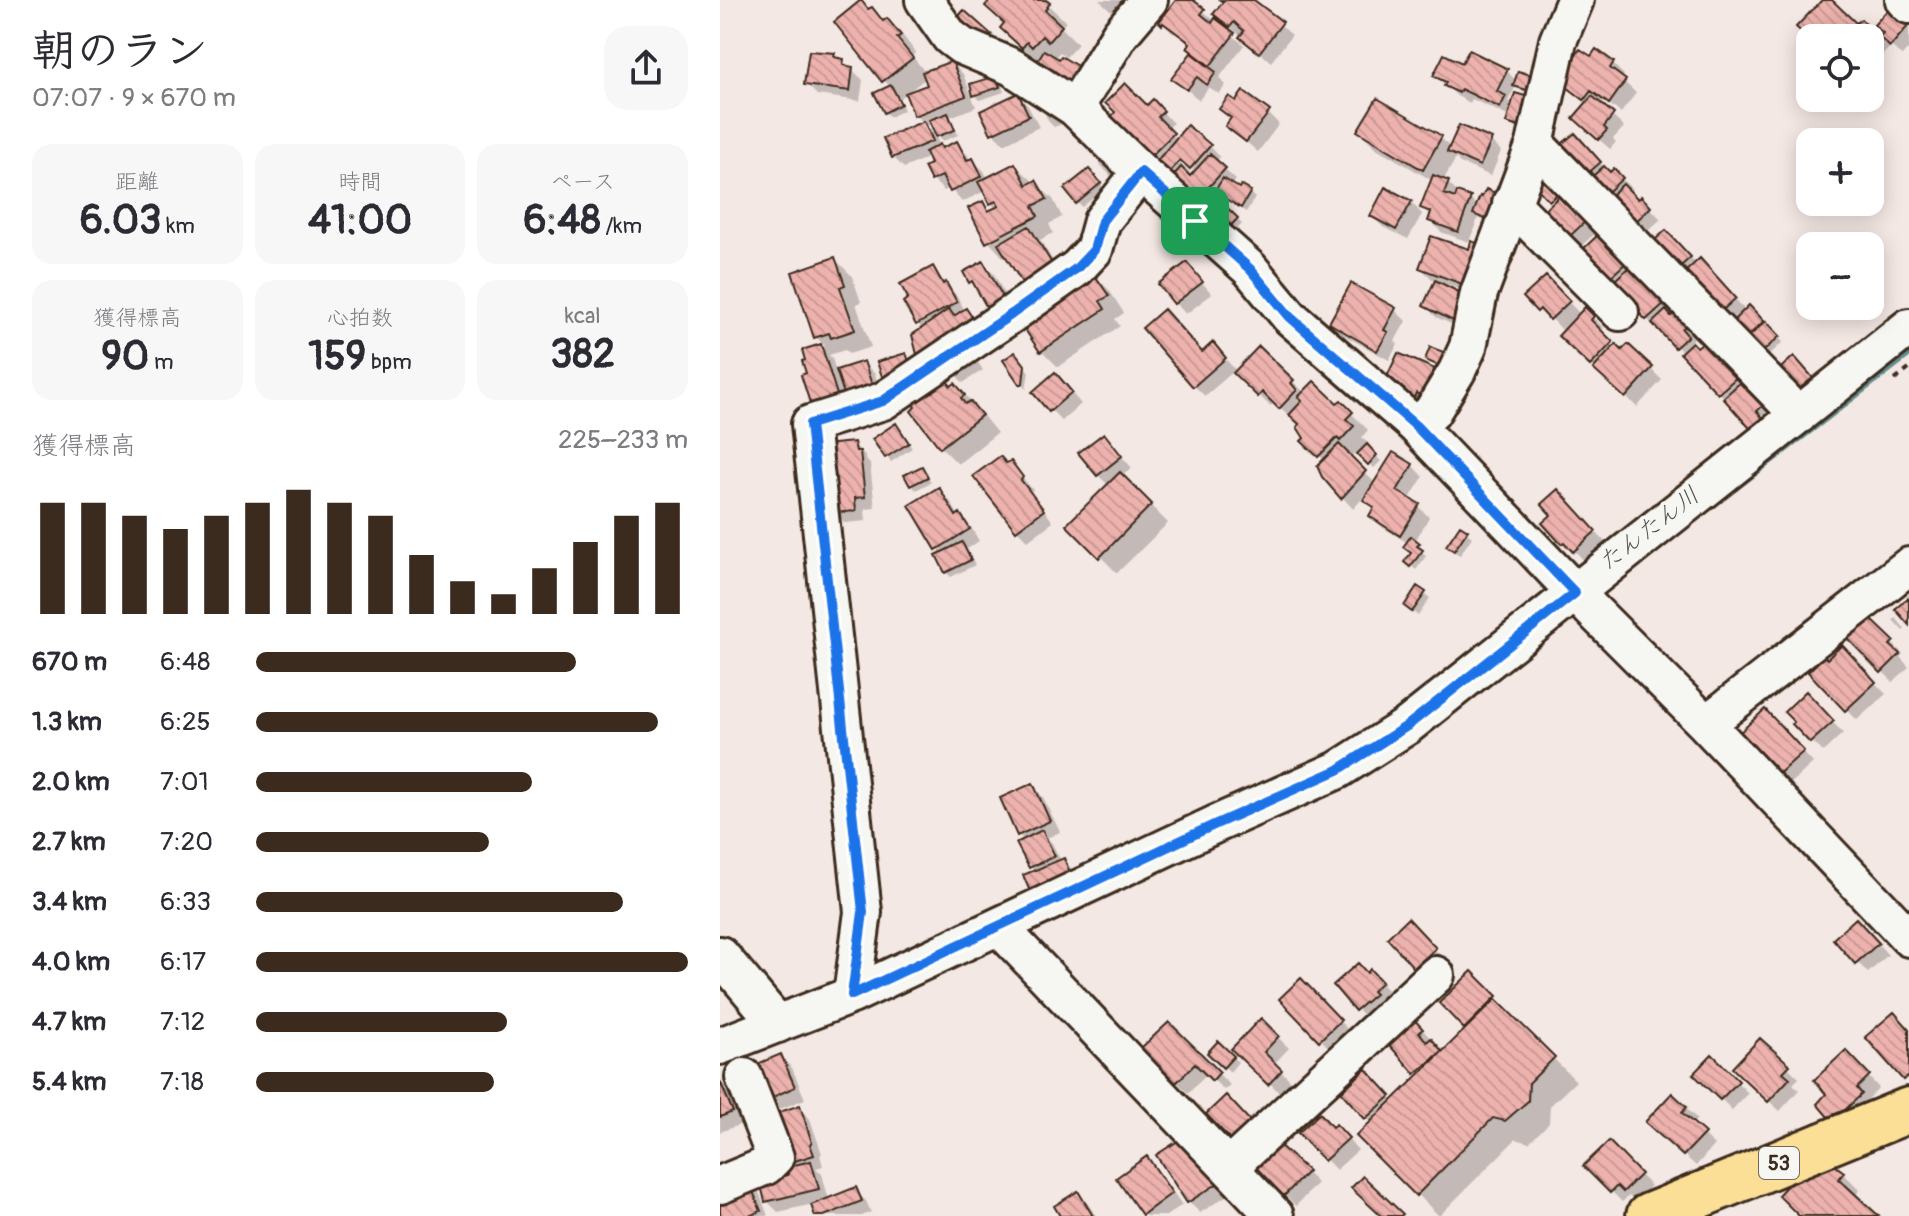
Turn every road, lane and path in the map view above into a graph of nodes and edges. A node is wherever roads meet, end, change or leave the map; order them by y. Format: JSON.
{"nodes":[{"id":1,"x":924,"y":0,"type":"edge"},
{"id":2,"x":1149,"y":0,"type":"edge"},
{"id":3,"x":1575,"y":0,"type":"edge"},
{"id":4,"x":1904,"y":0,"type":"edge"},
{"id":5,"x":1909,"y":5,"type":"edge"},
{"id":6,"x":1075,"y":108,"type":"junction"},
{"id":7,"x":1535,"y":144,"type":"junction"},
{"id":8,"x":1141,"y":172,"type":"junction"},
{"id":9,"x":1511,"y":203,"type":"junction"},
{"id":10,"x":1620,"y":312,"type":"dead end"},
{"id":11,"x":1909,"y":327,"type":"edge"},
{"id":12,"x":1799,"y":415,"type":"junction"},
{"id":13,"x":1416,"y":426,"type":"junction"},
{"id":14,"x":1909,"y":566,"type":"edge"},
{"id":15,"x":1583,"y":600,"type":"junction"},
{"id":16,"x":1706,"y":724,"type":"junction"},
{"id":17,"x":1006,"y":935,"type":"junction"},
{"id":18,"x":1909,"y":938,"type":"edge"},
{"id":19,"x":720,"y":955,"type":"edge"},
{"id":20,"x":1436,"y":975,"type":"dead end"},
{"id":21,"x":852,"y":995,"type":"junction"},
{"id":22,"x":778,"y":1024,"type":"junction"},
{"id":23,"x":720,"y":1046,"type":"edge"},
{"id":24,"x":744,"y":1077,"type":"dead end"},
{"id":25,"x":1909,"y":1110,"type":"edge"},
{"id":26,"x":1229,"y":1167,"type":"junction"},
{"id":27,"x":720,"y":1185,"type":"edge"},
{"id":28,"x":1275,"y":1216,"type":"edge"},
{"id":29,"x":1649,"y":1216,"type":"edge"}],
"edges":[{"from":1,"to":6,"type":"street"},
{"from":2,"to":6,"type":"street"},
{"from":3,"to":7,"type":"street"},
{"from":4,"to":5,"type":"street"},
{"from":6,"to":8,"type":"street"},
{"from":7,"to":9,"type":"street"},
{"from":7,"to":12,"type":"street"},
{"from":8,"to":13,"type":"street"},
{"from":8,"to":21,"type":"street"},
{"from":9,"to":10,"type":"street"},
{"from":9,"to":13,"type":"street"},
{"from":11,"to":12,"type":"street"},
{"from":12,"to":15,"type":"street"},
{"from":13,"to":15,"type":"street"},
{"from":14,"to":16,"type":"street"},
{"from":15,"to":16,"type":"street"},
{"from":15,"to":17,"type":"street"},
{"from":16,"to":18,"type":"street"},
{"from":17,"to":21,"type":"street"},
{"from":17,"to":26,"type":"street"},
{"from":19,"to":22,"type":"street"},
{"from":20,"to":26,"type":"street"},
{"from":21,"to":22,"type":"street"},
{"from":22,"to":23,"type":"street"},
{"from":24,"to":27,"type":"street"},
{"from":25,"to":29,"type":"main road","number":"53"},
{"from":26,"to":28,"type":"street"}]}
